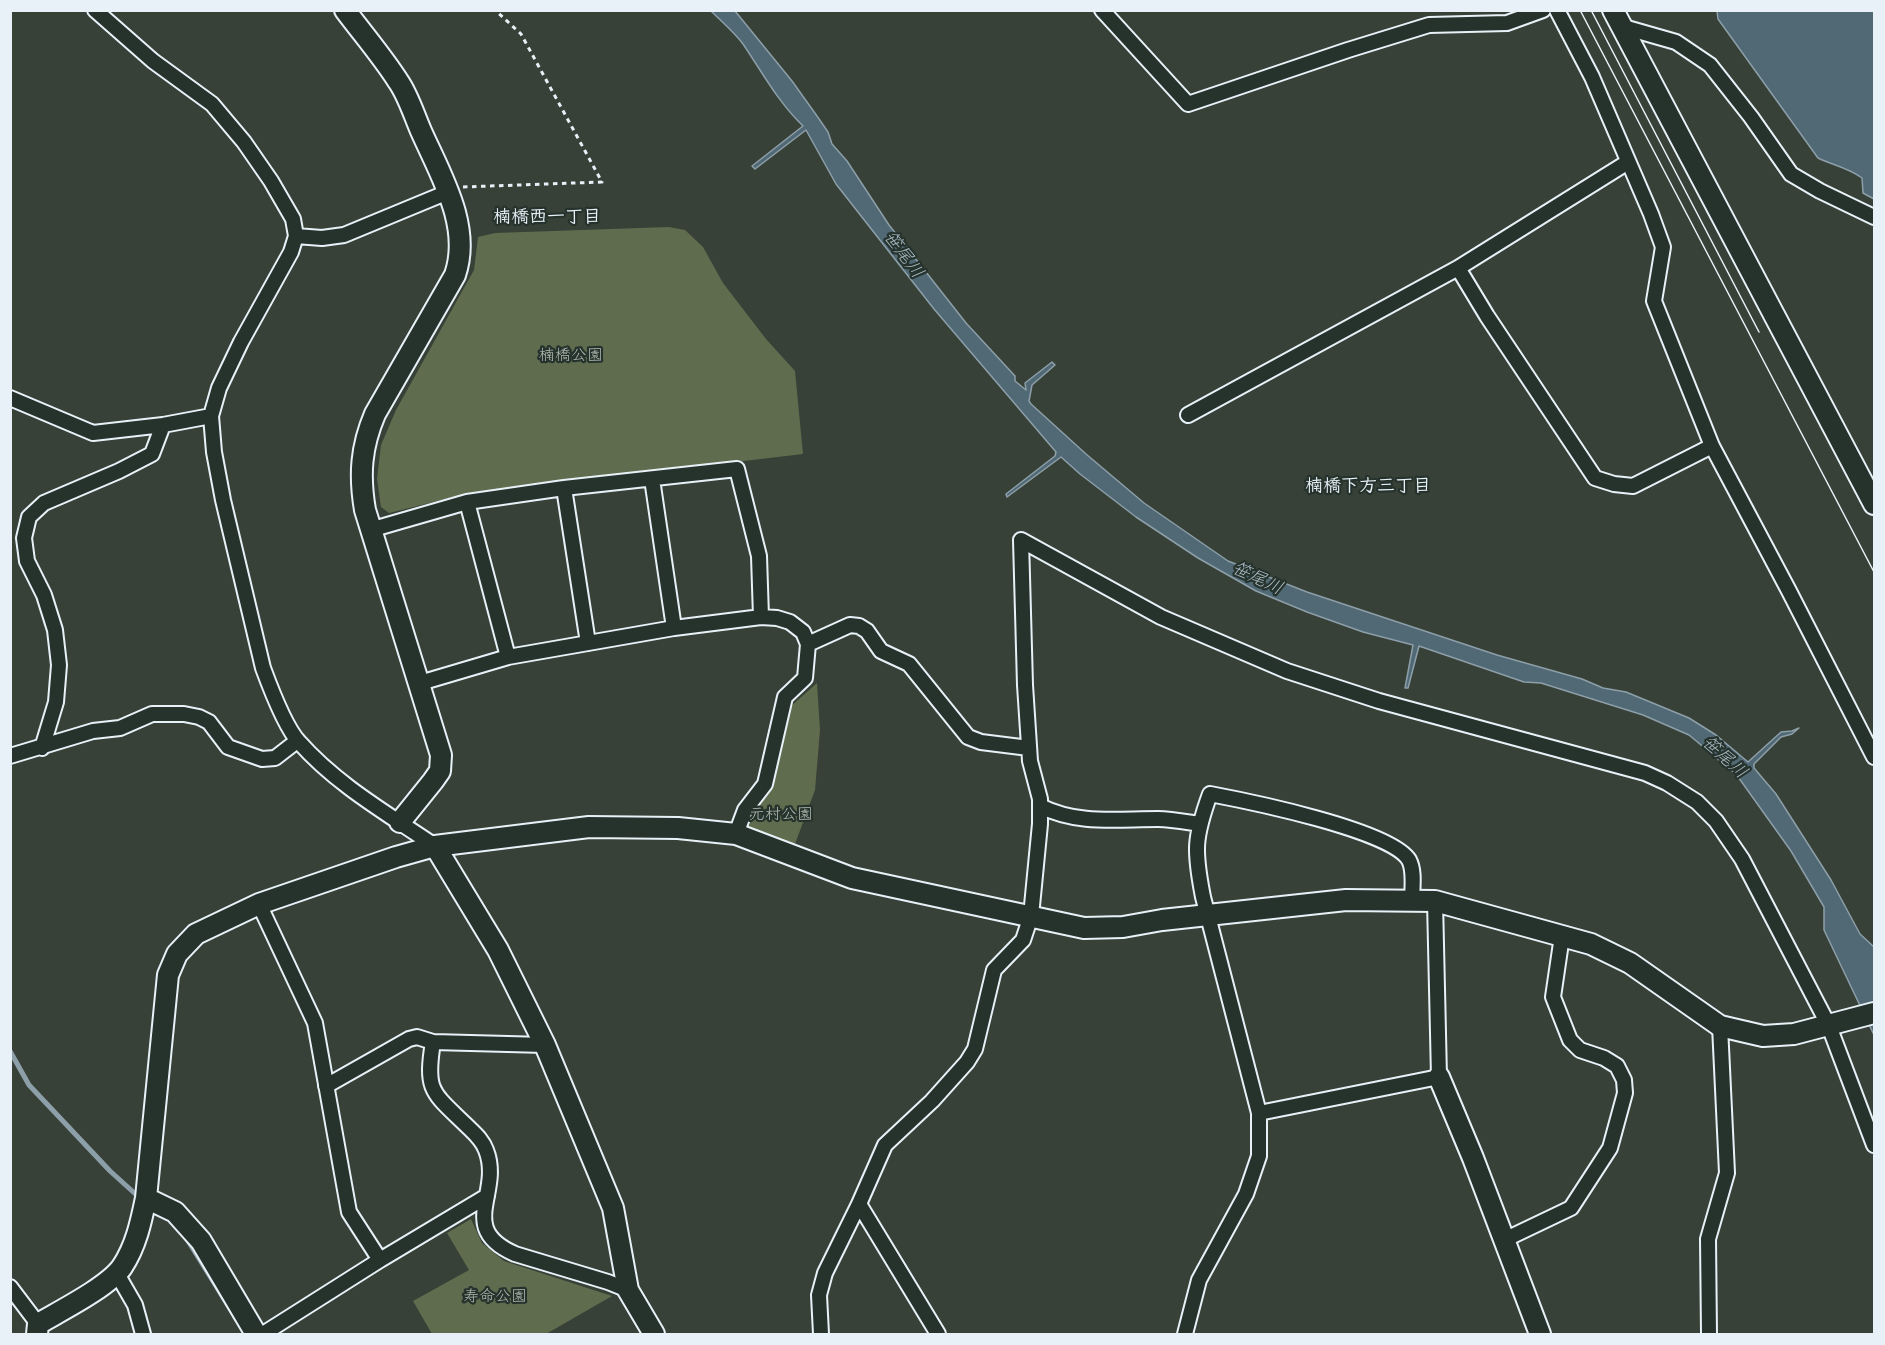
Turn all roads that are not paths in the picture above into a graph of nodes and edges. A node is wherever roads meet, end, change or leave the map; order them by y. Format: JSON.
{"nodes":[{"id":1,"x":95,"y":10,"type":"edge"},
{"id":2,"x":345,"y":10,"type":"edge"},
{"id":3,"x":1102,"y":10,"type":"edge"},
{"id":4,"x":1543,"y":10,"type":"edge"},
{"id":5,"x":1557,"y":10,"type":"edge"},
{"id":6,"x":1617,"y":18,"type":"edge"},
{"id":7,"x":1628,"y":162,"type":"junction"},
{"id":8,"x":447,"y":190,"type":"junction"},
{"id":9,"x":1875,"y":218,"type":"edge"},
{"id":10,"x":297,"y":236,"type":"junction"},
{"id":11,"x":1458,"y":268,"type":"junction"},
{"id":12,"x":10,"y":398,"type":"edge"},
{"id":13,"x":1188,"y":415,"type":"dead end"},
{"id":14,"x":211,"y":416,"type":"junction"},
{"id":15,"x":163,"y":425,"type":"junction"},
{"id":16,"x":1712,"y":446,"type":"junction"},
{"id":17,"x":652,"y":479,"type":"junction"},
{"id":18,"x":564,"y":488,"type":"junction"},
{"id":19,"x":467,"y":502,"type":"junction"},
{"id":20,"x":1875,"y":504,"type":"edge"},
{"id":21,"x":370,"y":530,"type":"junction"},
{"id":22,"x":761,"y":617,"type":"junction"},
{"id":23,"x":674,"y":628,"type":"junction"},
{"id":24,"x":588,"y":643,"type":"junction"},
{"id":25,"x":808,"y":644,"type":"junction"},
{"id":26,"x":508,"y":657,"type":"junction"},
{"id":27,"x":420,"y":683,"type":"junction"},
{"id":28,"x":297,"y":741,"type":"junction"},
{"id":29,"x":1029,"y":747,"type":"junction"},
{"id":30,"x":42,"y":748,"type":"junction"},
{"id":31,"x":10,"y":756,"type":"edge"},
{"id":32,"x":1875,"y":757,"type":"edge"},
{"id":33,"x":1040,"y":806,"type":"junction"},
{"id":34,"x":399,"y":822,"type":"junction"},
{"id":35,"x":1199,"y":824,"type":"junction"},
{"id":36,"x":736,"y":834,"type":"junction"},
{"id":37,"x":435,"y":846,"type":"junction"},
{"id":38,"x":1412,"y":901,"type":"junction"},
{"id":39,"x":1435,"y":901,"type":"junction"},
{"id":40,"x":259,"y":904,"type":"junction"},
{"id":41,"x":1209,"y":915,"type":"junction"},
{"id":42,"x":1031,"y":916,"type":"junction"},
{"id":43,"x":1562,"y":936,"type":"junction"},
{"id":44,"x":1875,"y":1013,"type":"edge"},
{"id":45,"x":1833,"y":1025,"type":"junction"},
{"id":46,"x":1720,"y":1026,"type":"junction"},
{"id":47,"x":433,"y":1042,"type":"junction"},
{"id":48,"x":545,"y":1045,"type":"junction"},
{"id":49,"x":1439,"y":1077,"type":"junction"},
{"id":50,"x":326,"y":1086,"type":"junction"},
{"id":51,"x":1259,"y":1113,"type":"junction"},
{"id":52,"x":1875,"y":1145,"type":"edge"},
{"id":53,"x":487,"y":1196,"type":"junction"},
{"id":54,"x":146,"y":1198,"type":"junction"},
{"id":55,"x":859,"y":1204,"type":"junction"},
{"id":56,"x":1504,"y":1240,"type":"junction"},
{"id":57,"x":380,"y":1260,"type":"junction"},
{"id":58,"x":116,"y":1272,"type":"junction"},
{"id":59,"x":10,"y":1287,"type":"edge"},
{"id":60,"x":628,"y":1290,"type":"junction"},
{"id":61,"x":38,"y":1329,"type":"edge"},
{"id":62,"x":143,"y":1335,"type":"edge"},
{"id":63,"x":256,"y":1335,"type":"edge"},
{"id":64,"x":263,"y":1335,"type":"edge"},
{"id":65,"x":654,"y":1335,"type":"edge"},
{"id":66,"x":821,"y":1335,"type":"edge"},
{"id":67,"x":938,"y":1335,"type":"edge"},
{"id":68,"x":1185,"y":1335,"type":"edge"},
{"id":69,"x":1540,"y":1335,"type":"edge"},
{"id":70,"x":1708,"y":1335,"type":"edge"}],
"edges":[{"from":1,"to":10,"type":"street"},
{"from":2,"to":8,"type":"street"},
{"from":3,"to":4,"type":"street"},
{"from":5,"to":7,"type":"street"},
{"from":6,"to":9,"type":"street"},
{"from":6,"to":20,"type":"street"},
{"from":7,"to":11,"type":"street"},
{"from":7,"to":16,"type":"street"},
{"from":8,"to":10,"type":"street"},
{"from":8,"to":21,"type":"street"},
{"from":10,"to":14,"type":"street"},
{"from":11,"to":13,"type":"street"},
{"from":11,"to":16,"type":"street"},
{"from":12,"to":15,"type":"street"},
{"from":14,"to":15,"type":"street"},
{"from":14,"to":28,"type":"street"},
{"from":15,"to":30,"type":"street"},
{"from":16,"to":32,"type":"street"},
{"from":17,"to":18,"type":"street"},
{"from":17,"to":22,"type":"street"},
{"from":17,"to":23,"type":"street"},
{"from":18,"to":19,"type":"street"},
{"from":18,"to":24,"type":"street"},
{"from":19,"to":21,"type":"street"},
{"from":19,"to":26,"type":"street"},
{"from":21,"to":27,"type":"street"},
{"from":22,"to":23,"type":"street"},
{"from":22,"to":25,"type":"street"},
{"from":23,"to":24,"type":"street"},
{"from":24,"to":26,"type":"street"},
{"from":25,"to":29,"type":"street"},
{"from":25,"to":36,"type":"street"},
{"from":26,"to":27,"type":"street"},
{"from":27,"to":34,"type":"street"},
{"from":28,"to":30,"type":"street"},
{"from":28,"to":34,"type":"street"},
{"from":29,"to":33,"type":"street"},
{"from":29,"to":45,"type":"street"},
{"from":30,"to":31,"type":"street"},
{"from":33,"to":35,"type":"street"},
{"from":33,"to":42,"type":"street"},
{"from":34,"to":37,"type":"street"},
{"from":35,"to":38,"type":"street"},
{"from":35,"to":41,"type":"street"},
{"from":36,"to":37,"type":"street"},
{"from":36,"to":42,"type":"street"},
{"from":37,"to":40,"type":"street"},
{"from":37,"to":48,"type":"street"},
{"from":38,"to":39,"type":"street"},
{"from":38,"to":41,"type":"street"},
{"from":39,"to":43,"type":"street"},
{"from":39,"to":49,"type":"street"},
{"from":40,"to":50,"type":"street"},
{"from":40,"to":54,"type":"street"},
{"from":41,"to":42,"type":"street"},
{"from":41,"to":51,"type":"street"},
{"from":42,"to":55,"type":"street"},
{"from":43,"to":46,"type":"street"},
{"from":43,"to":56,"type":"street"},
{"from":44,"to":45,"type":"street"},
{"from":45,"to":46,"type":"street"},
{"from":45,"to":52,"type":"street"},
{"from":46,"to":70,"type":"street"},
{"from":47,"to":48,"type":"street"},
{"from":47,"to":50,"type":"street"},
{"from":47,"to":53,"type":"street"},
{"from":48,"to":60,"type":"street"},
{"from":49,"to":51,"type":"street"},
{"from":49,"to":56,"type":"street"},
{"from":50,"to":57,"type":"street"},
{"from":51,"to":68,"type":"street"},
{"from":53,"to":57,"type":"street"},
{"from":53,"to":60,"type":"street"},
{"from":54,"to":58,"type":"street"},
{"from":54,"to":63,"type":"street"},
{"from":55,"to":66,"type":"street"},
{"from":55,"to":67,"type":"street"},
{"from":56,"to":69,"type":"street"},
{"from":57,"to":64,"type":"street"},
{"from":58,"to":61,"type":"street"},
{"from":58,"to":62,"type":"street"},
{"from":59,"to":61,"type":"street"},
{"from":60,"to":65,"type":"street"}]}
